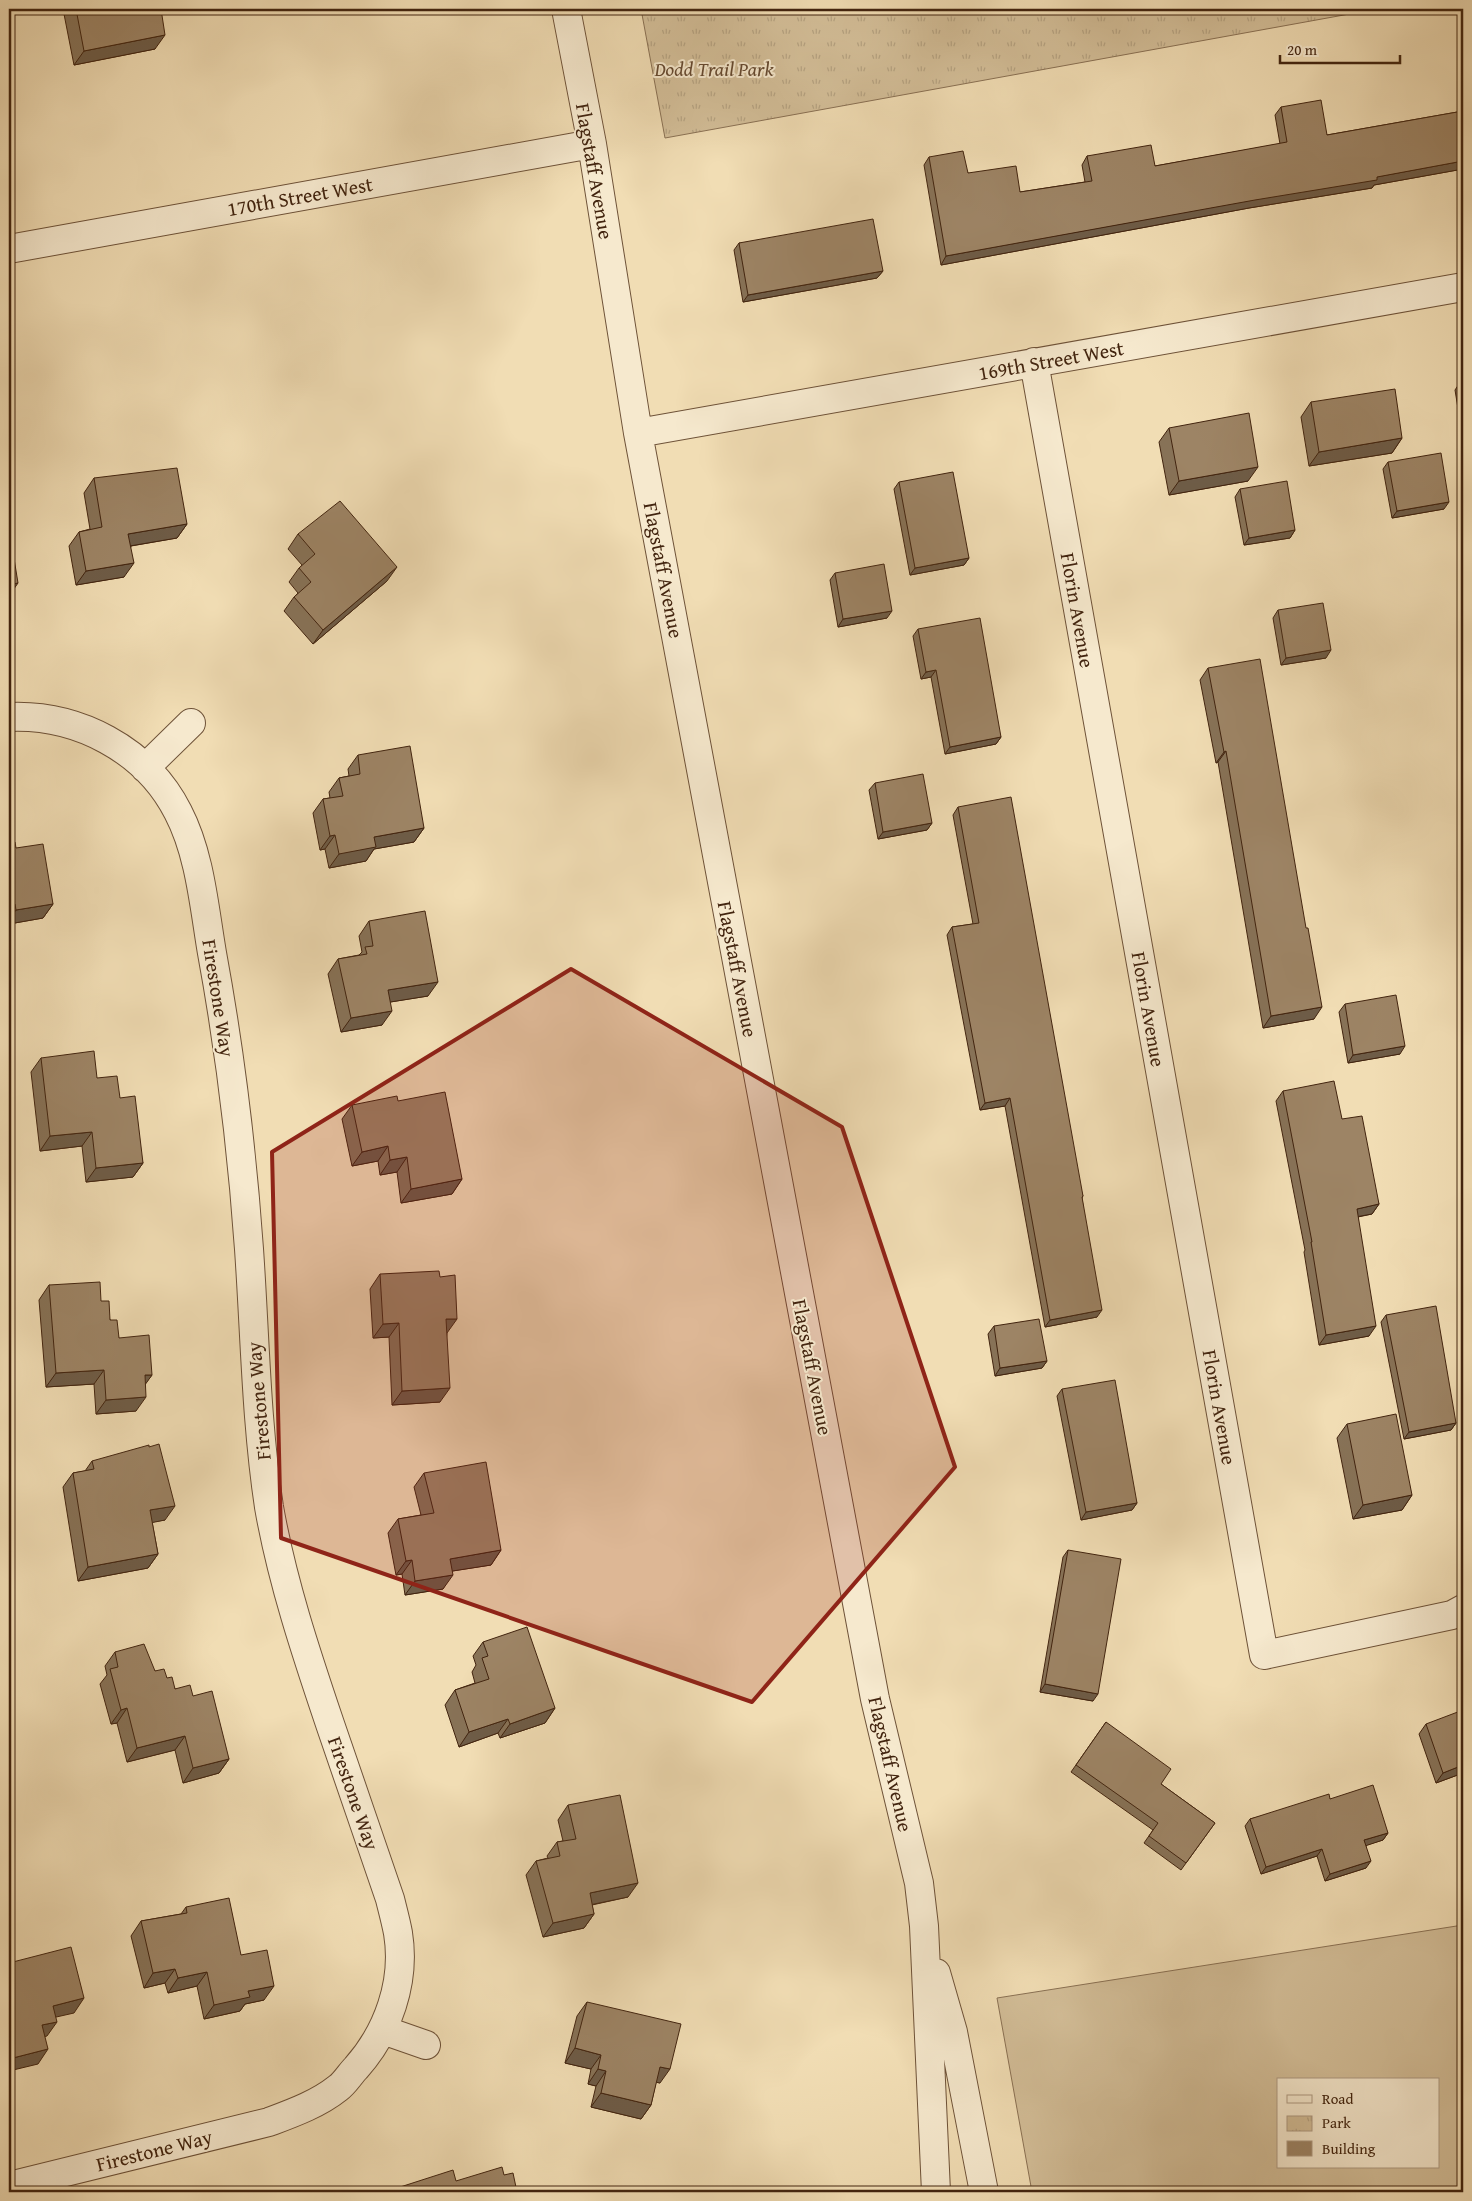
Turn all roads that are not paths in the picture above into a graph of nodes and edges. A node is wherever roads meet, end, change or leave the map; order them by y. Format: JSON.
{"nodes":[{"id":1,"x":566,"y":9,"type":"edge"},
{"id":2,"x":592,"y":144,"type":"junction"},
{"id":3,"x":9,"y":249,"type":"edge"},
{"id":4,"x":1463,"y":287,"type":"edge"},
{"id":5,"x":1034,"y":362,"type":"junction"},
{"id":6,"x":638,"y":434,"type":"junction"},
{"id":7,"x":9,"y":717,"type":"edge"},
{"id":8,"x":191,"y":722,"type":"dead end"},
{"id":9,"x":145,"y":768,"type":"junction"},
{"id":10,"x":1463,"y":1608,"type":"edge"},
{"id":11,"x":924,"y":1926,"type":"junction"},
{"id":12,"x":383,"y":2030,"type":"junction"},
{"id":13,"x":426,"y":2044,"type":"dead end"},
{"id":14,"x":9,"y":2186,"type":"edge"},
{"id":15,"x":936,"y":2192,"type":"edge"},
{"id":16,"x":984,"y":2192,"type":"edge"}],
"edges":[{"from":1,"to":2,"type":"street","name":"Flagstaff Avenue"},
{"from":2,"to":3,"type":"street","name":"170th Street West"},
{"from":2,"to":6,"type":"street","name":"Flagstaff Avenue"},
{"from":4,"to":5,"type":"street","name":"169th Street West"},
{"from":5,"to":6,"type":"street","name":"169th Street West"},
{"from":5,"to":10,"type":"street","name":"Florin Avenue"},
{"from":6,"to":11,"type":"street","name":"Flagstaff Avenue"},
{"from":7,"to":9,"type":"street","name":"Firestone Way"},
{"from":8,"to":9,"type":"street"},
{"from":9,"to":12,"type":"street","name":"Firestone Way"},
{"from":11,"to":15,"type":"street","name":"Flagstaff Avenue"},
{"from":11,"to":16,"type":"street","name":"Flagstaff Avenue"},
{"from":12,"to":13,"type":"street"},
{"from":12,"to":14,"type":"street","name":"Firestone Way"}]}
